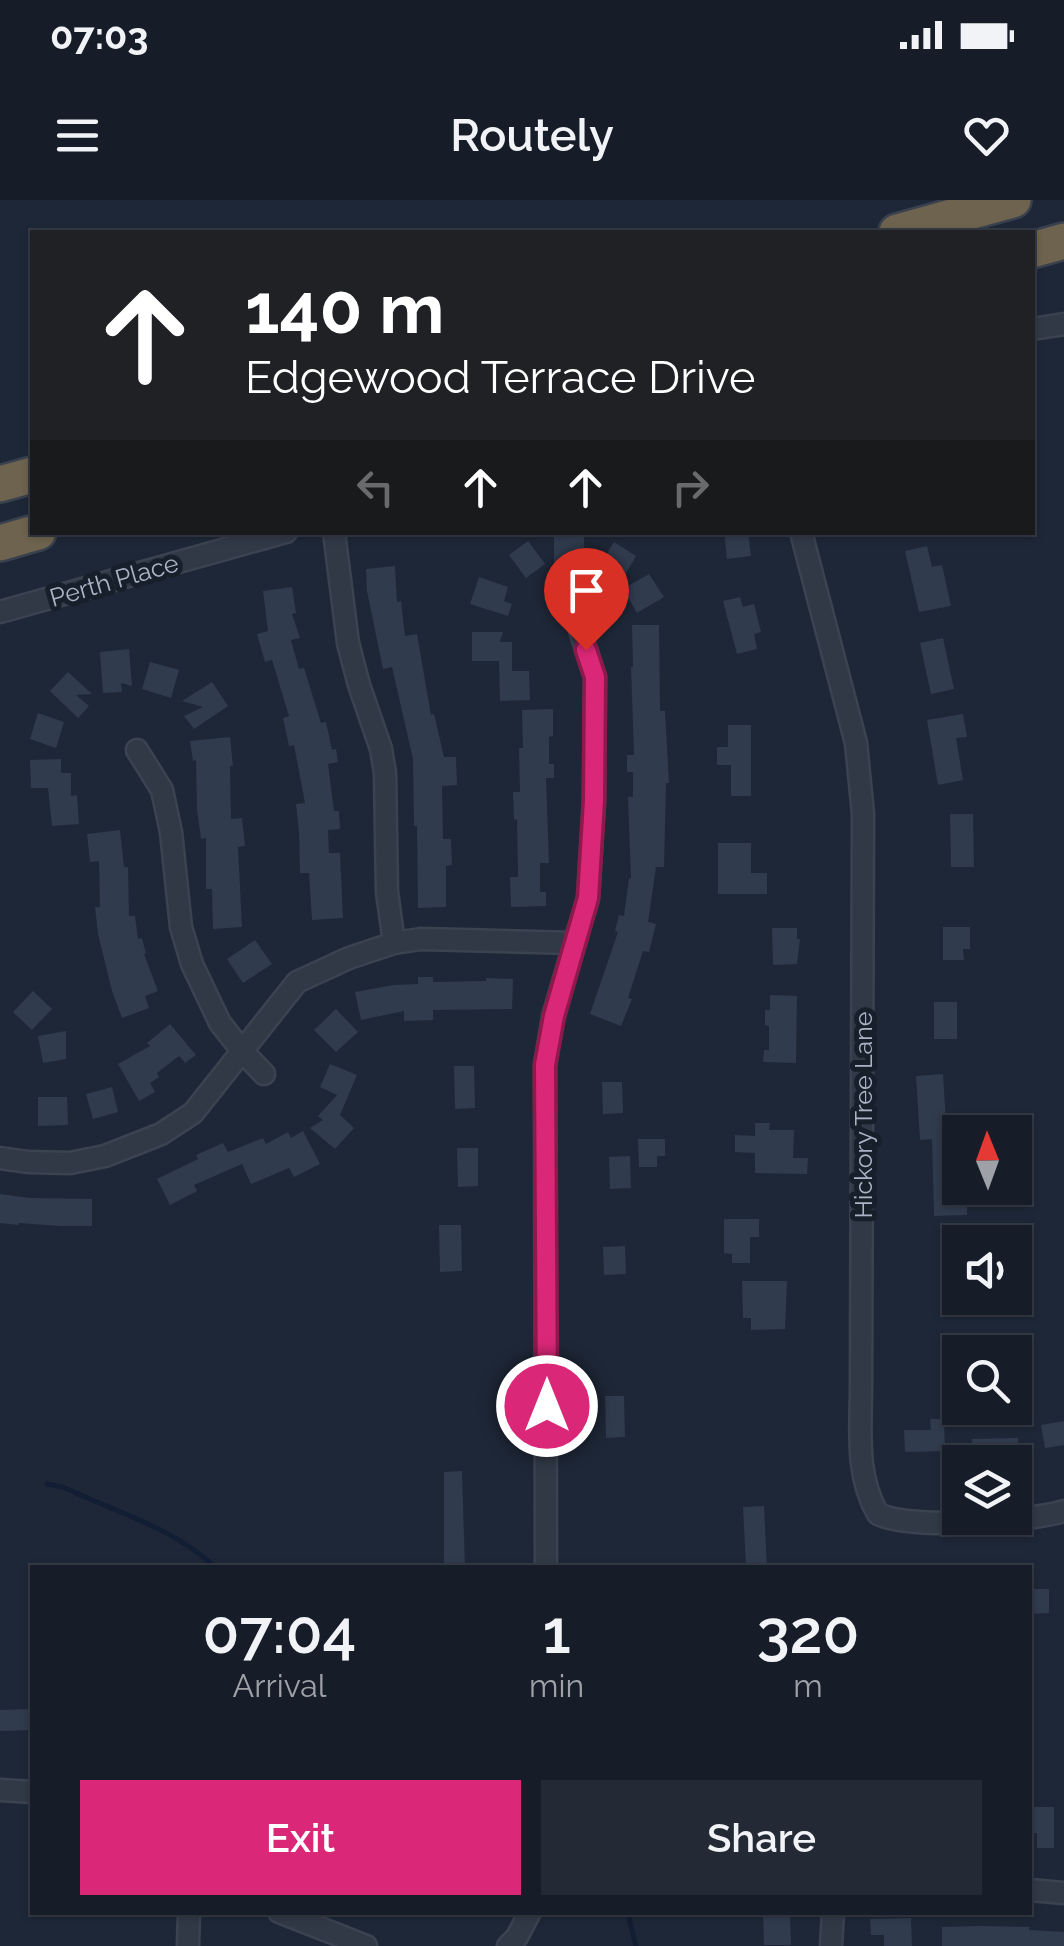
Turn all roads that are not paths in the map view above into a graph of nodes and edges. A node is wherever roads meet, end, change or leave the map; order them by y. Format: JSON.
{"nodes":[{"id":1,"x":1013,"y":200,"type":"edge"},
{"id":2,"x":904,"y":230,"type":"edge"},
{"id":3,"x":1064,"y":241,"type":"edge"},
{"id":4,"x":1035,"y":249,"type":"edge"},
{"id":5,"x":1064,"y":324,"type":"edge"},
{"id":6,"x":1035,"y":329,"type":"edge"},
{"id":7,"x":30,"y":476,"type":"edge"},
{"id":8,"x":0,"y":484,"type":"edge"},
{"id":9,"x":30,"y":534,"type":"edge"},
{"id":10,"x":275,"y":535,"type":"edge"},
{"id":11,"x":334,"y":535,"type":"edge"},
{"id":12,"x":802,"y":535,"type":"edge"},
{"id":13,"x":0,"y":543,"type":"edge"},
{"id":14,"x":0,"y":612,"type":"edge"},
{"id":15,"x":578,"y":624,"type":"dead end"},
{"id":16,"x":137,"y":750,"type":"dead end"},
{"id":17,"x":394,"y":943,"type":"junction"},
{"id":18,"x":574,"y":943,"type":"junction"},
{"id":19,"x":243,"y":1052,"type":"junction"},
{"id":20,"x":264,"y":1074,"type":"dead end"},
{"id":21,"x":0,"y":1158,"type":"edge"},
{"id":22,"x":1064,"y":1512,"type":"edge"},
{"id":23,"x":546,"y":1565,"type":"edge"},
{"id":24,"x":0,"y":1790,"type":"edge"},
{"id":25,"x":30,"y":1792,"type":"edge"},
{"id":26,"x":1032,"y":1890,"type":"edge"},
{"id":27,"x":1064,"y":1893,"type":"edge"},
{"id":28,"x":189,"y":1915,"type":"edge"},
{"id":29,"x":287,"y":1915,"type":"edge"},
{"id":30,"x":528,"y":1915,"type":"edge"},
{"id":31,"x":833,"y":1915,"type":"edge"},
{"id":32,"x":188,"y":1946,"type":"edge"},
{"id":33,"x":366,"y":1946,"type":"edge"},
{"id":34,"x":508,"y":1946,"type":"edge"},
{"id":35,"x":831,"y":1946,"type":"edge"}],
"edges":[{"from":1,"to":2,"type":"highway"},
{"from":3,"to":4,"type":"highway"},
{"from":5,"to":6,"type":"street"},
{"from":7,"to":8,"type":"highway"},
{"from":9,"to":13,"type":"highway"},
{"from":10,"to":14,"type":"street","name":"Perth Place"},
{"from":11,"to":17,"type":"street"},
{"from":12,"to":22,"type":"street","name":"Hickory Tree Lane"},
{"from":15,"to":18,"type":"street"},
{"from":16,"to":19,"type":"street"},
{"from":17,"to":18,"type":"street"},
{"from":17,"to":19,"type":"street"},
{"from":18,"to":23,"type":"street"},
{"from":19,"to":20,"type":"street"},
{"from":19,"to":21,"type":"street"},
{"from":24,"to":25,"type":"street"},
{"from":26,"to":27,"type":"street"},
{"from":28,"to":32,"type":"street"},
{"from":29,"to":33,"type":"street"},
{"from":30,"to":34,"type":"street"},
{"from":31,"to":35,"type":"street"}]}
